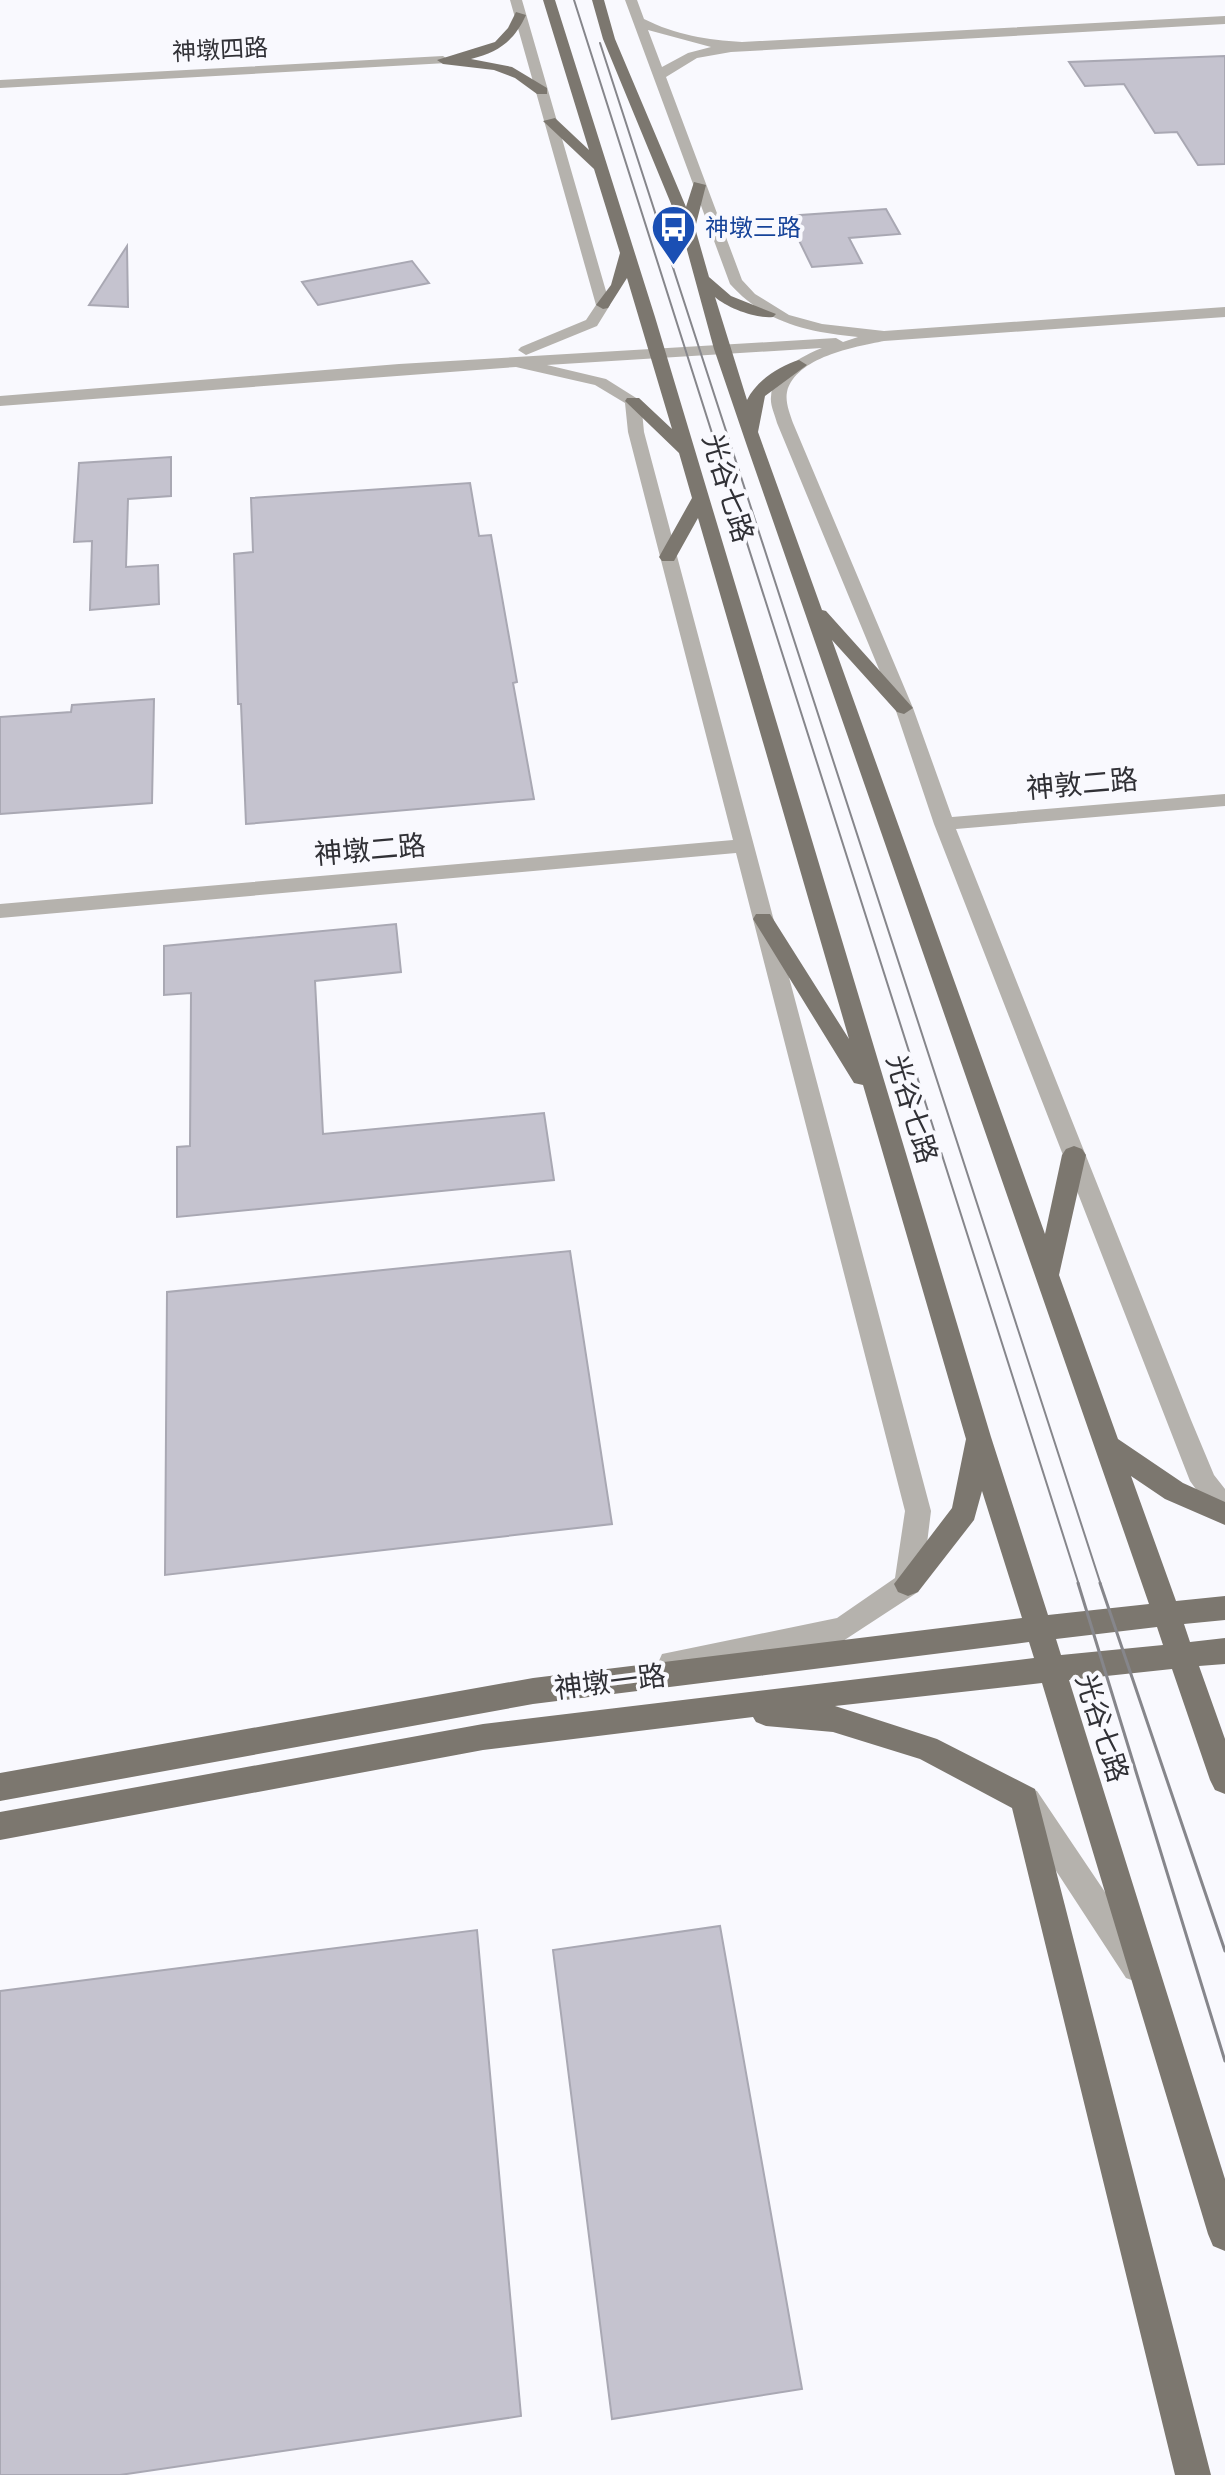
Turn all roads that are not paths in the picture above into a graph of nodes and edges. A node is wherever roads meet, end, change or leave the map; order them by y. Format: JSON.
{"nodes":[{"id":1,"x":516,"y":0,"type":"edge"},
{"id":2,"x":549,"y":0,"type":"edge"},
{"id":3,"x":598,"y":0,"type":"edge"},
{"id":4,"x":631,"y":0,"type":"edge"},
{"id":5,"x":520,"y":15,"type":"junction"},
{"id":6,"x":1225,"y":20,"type":"edge"},
{"id":7,"x":639,"y":21,"type":"junction"},
{"id":8,"x":758,"y":46,"type":"junction"},
{"id":9,"x":443,"y":60,"type":"junction"},
{"id":10,"x":659,"y":76,"type":"junction"},
{"id":11,"x":0,"y":84,"type":"edge"},
{"id":12,"x":542,"y":91,"type":"junction"},
{"id":13,"x":550,"y":121,"type":"junction"},
{"id":14,"x":600,"y":168,"type":"junction"},
{"id":15,"x":699,"y":185,"type":"junction"},
{"id":16,"x":688,"y":228,"type":"junction"},
{"id":17,"x":627,"y":253,"type":"junction"},
{"id":18,"x":705,"y":280,"type":"junction"},
{"id":19,"x":603,"y":305,"type":"junction"},
{"id":20,"x":1225,"y":312,"type":"edge"},
{"id":21,"x":768,"y":314,"type":"junction"},
{"id":22,"x":841,"y":330,"type":"junction"},
{"id":23,"x":884,"y":336,"type":"junction"},
{"id":24,"x":859,"y":342,"type":"junction"},
{"id":25,"x":720,"y":343,"type":"junction"},
{"id":26,"x":656,"y":348,"type":"junction"},
{"id":27,"x":521,"y":356,"type":"junction"},
{"id":28,"x":799,"y":365,"type":"junction"},
{"id":29,"x":0,"y":386,"type":"edge"},
{"id":30,"x":0,"y":401,"type":"edge"},
{"id":31,"x":633,"y":401,"type":"junction"},
{"id":32,"x":755,"y":446,"type":"junction"},
{"id":33,"x":685,"y":450,"type":"junction"},
{"id":34,"x":700,"y":499,"type":"junction"},
{"id":35,"x":668,"y":557,"type":"junction"},
{"id":36,"x":813,"y":607,"type":"junction"},
{"id":37,"x":904,"y":708,"type":"junction"},
{"id":38,"x":1225,"y":800,"type":"edge"},
{"id":39,"x":944,"y":824,"type":"junction"},
{"id":40,"x":744,"y":846,"type":"junction"},
{"id":41,"x":0,"y":911,"type":"edge"},
{"id":42,"x":763,"y":919,"type":"junction"},
{"id":43,"x":879,"y":1104,"type":"junction"},
{"id":44,"x":1074,"y":1155,"type":"junction"},
{"id":45,"x":1048,"y":1273,"type":"junction"},
{"id":46,"x":978,"y":1437,"type":"junction"},
{"id":47,"x":1109,"y":1447,"type":"junction"},
{"id":48,"x":1225,"y":1512,"type":"edge"},
{"id":49,"x":908,"y":1584,"type":"junction"},
{"id":50,"x":1225,"y":1608,"type":"edge"},
{"id":51,"x":1168,"y":1615,"type":"junction"},
{"id":52,"x":1039,"y":1630,"type":"junction"},
{"id":53,"x":1225,"y":1651,"type":"edge"},
{"id":54,"x":1182,"y":1655,"type":"junction"},
{"id":55,"x":1052,"y":1669,"type":"junction"},
{"id":56,"x":533,"y":1691,"type":"junction"},
{"id":57,"x":720,"y":1708,"type":"junction"},
{"id":58,"x":1225,"y":1780,"type":"edge"},
{"id":59,"x":0,"y":1787,"type":"edge"},
{"id":60,"x":1025,"y":1799,"type":"junction"},
{"id":61,"x":0,"y":1826,"type":"edge"},
{"id":62,"x":1151,"y":1988,"type":"junction"},
{"id":63,"x":1225,"y":2234,"type":"edge"},
{"id":64,"x":1193,"y":2475,"type":"edge"}],
"edges":[{"from":1,"to":5,"type":"street"},
{"from":2,"to":14,"type":"main road","name":"光谷七路"},
{"from":3,"to":16,"type":"main road","name":"光谷七路"},
{"from":4,"to":7,"type":"street"},
{"from":5,"to":9,"type":"main road"},
{"from":5,"to":12,"type":"street"},
{"from":6,"to":8,"type":"street"},
{"from":7,"to":8,"type":"street"},
{"from":7,"to":10,"type":"street"},
{"from":8,"to":10,"type":"street"},
{"from":9,"to":11,"type":"street","name":"神墩四路"},
{"from":9,"to":12,"type":"main road"},
{"from":10,"to":15,"type":"street"},
{"from":12,"to":13,"type":"street"},
{"from":13,"to":14,"type":"main road"},
{"from":13,"to":19,"type":"street"},
{"from":14,"to":17,"type":"main road","name":"光谷七路"},
{"from":15,"to":16,"type":"main road"},
{"from":15,"to":21,"type":"street"},
{"from":16,"to":18,"type":"main road","name":"光谷七路"},
{"from":17,"to":19,"type":"main road"},
{"from":17,"to":26,"type":"main road","name":"光谷七路"},
{"from":18,"to":21,"type":"main road"},
{"from":18,"to":25,"type":"main road","name":"光谷七路"},
{"from":19,"to":27,"type":"street"},
{"from":20,"to":23,"type":"street"},
{"from":21,"to":22,"type":"street"},
{"from":22,"to":23,"type":"street"},
{"from":22,"to":25,"type":"street"},
{"from":23,"to":24,"type":"street"},
{"from":24,"to":25,"type":"street"},
{"from":24,"to":28,"type":"street"},
{"from":25,"to":26,"type":"street"},
{"from":25,"to":32,"type":"main road","name":"光谷七路"},
{"from":26,"to":27,"type":"street"},
{"from":26,"to":33,"type":"main road","name":"光谷七路"},
{"from":27,"to":29,"type":"street"},
{"from":27,"to":30,"type":"street"},
{"from":27,"to":31,"type":"street"},
{"from":28,"to":32,"type":"main road"},
{"from":28,"to":37,"type":"street"},
{"from":31,"to":33,"type":"main road"},
{"from":31,"to":35,"type":"street"},
{"from":32,"to":36,"type":"main road","name":"光谷七路"},
{"from":33,"to":34,"type":"main road","name":"光谷七路"},
{"from":34,"to":35,"type":"main road"},
{"from":34,"to":43,"type":"main road","name":"光谷七路"},
{"from":35,"to":40,"type":"street"},
{"from":36,"to":37,"type":"main road"},
{"from":36,"to":45,"type":"main road","name":"光谷七路"},
{"from":37,"to":39,"type":"street"},
{"from":38,"to":39,"type":"street","name":"神敦二路"},
{"from":39,"to":44,"type":"street"},
{"from":40,"to":41,"type":"street","name":"神墩二路"},
{"from":40,"to":42,"type":"street"},
{"from":42,"to":43,"type":"main road"},
{"from":42,"to":49,"type":"street"},
{"from":43,"to":46,"type":"main road","name":"光谷七路"},
{"from":44,"to":45,"type":"main road"},
{"from":44,"to":48,"type":"street"},
{"from":45,"to":47,"type":"main road","name":"光谷七路"},
{"from":46,"to":49,"type":"main road"},
{"from":46,"to":52,"type":"main road","name":"光谷七路"},
{"from":47,"to":48,"type":"main road"},
{"from":47,"to":51,"type":"main road","name":"光谷七路"},
{"from":49,"to":56,"type":"street"},
{"from":50,"to":51,"type":"main road","name":"神墩一路"},
{"from":51,"to":52,"type":"main road","name":"神墩一路"},
{"from":51,"to":54,"type":"main road","name":"光谷七路"},
{"from":52,"to":55,"type":"main road","name":"光谷七路"},
{"from":52,"to":56,"type":"main road","name":"神墩一路"},
{"from":53,"to":54,"type":"main road","name":"神墩一路"},
{"from":54,"to":55,"type":"main road","name":"神墩一路"},
{"from":54,"to":58,"type":"main road","name":"光谷七路"},
{"from":55,"to":57,"type":"main road","name":"神墩一路"},
{"from":55,"to":62,"type":"main road","name":"光谷七路"},
{"from":56,"to":59,"type":"main road","name":"神墩一路"},
{"from":57,"to":60,"type":"main road"},
{"from":57,"to":61,"type":"main road","name":"神墩一路"},
{"from":60,"to":62,"type":"street"},
{"from":60,"to":64,"type":"main road"},
{"from":62,"to":63,"type":"main road","name":"光谷七路"}]}
